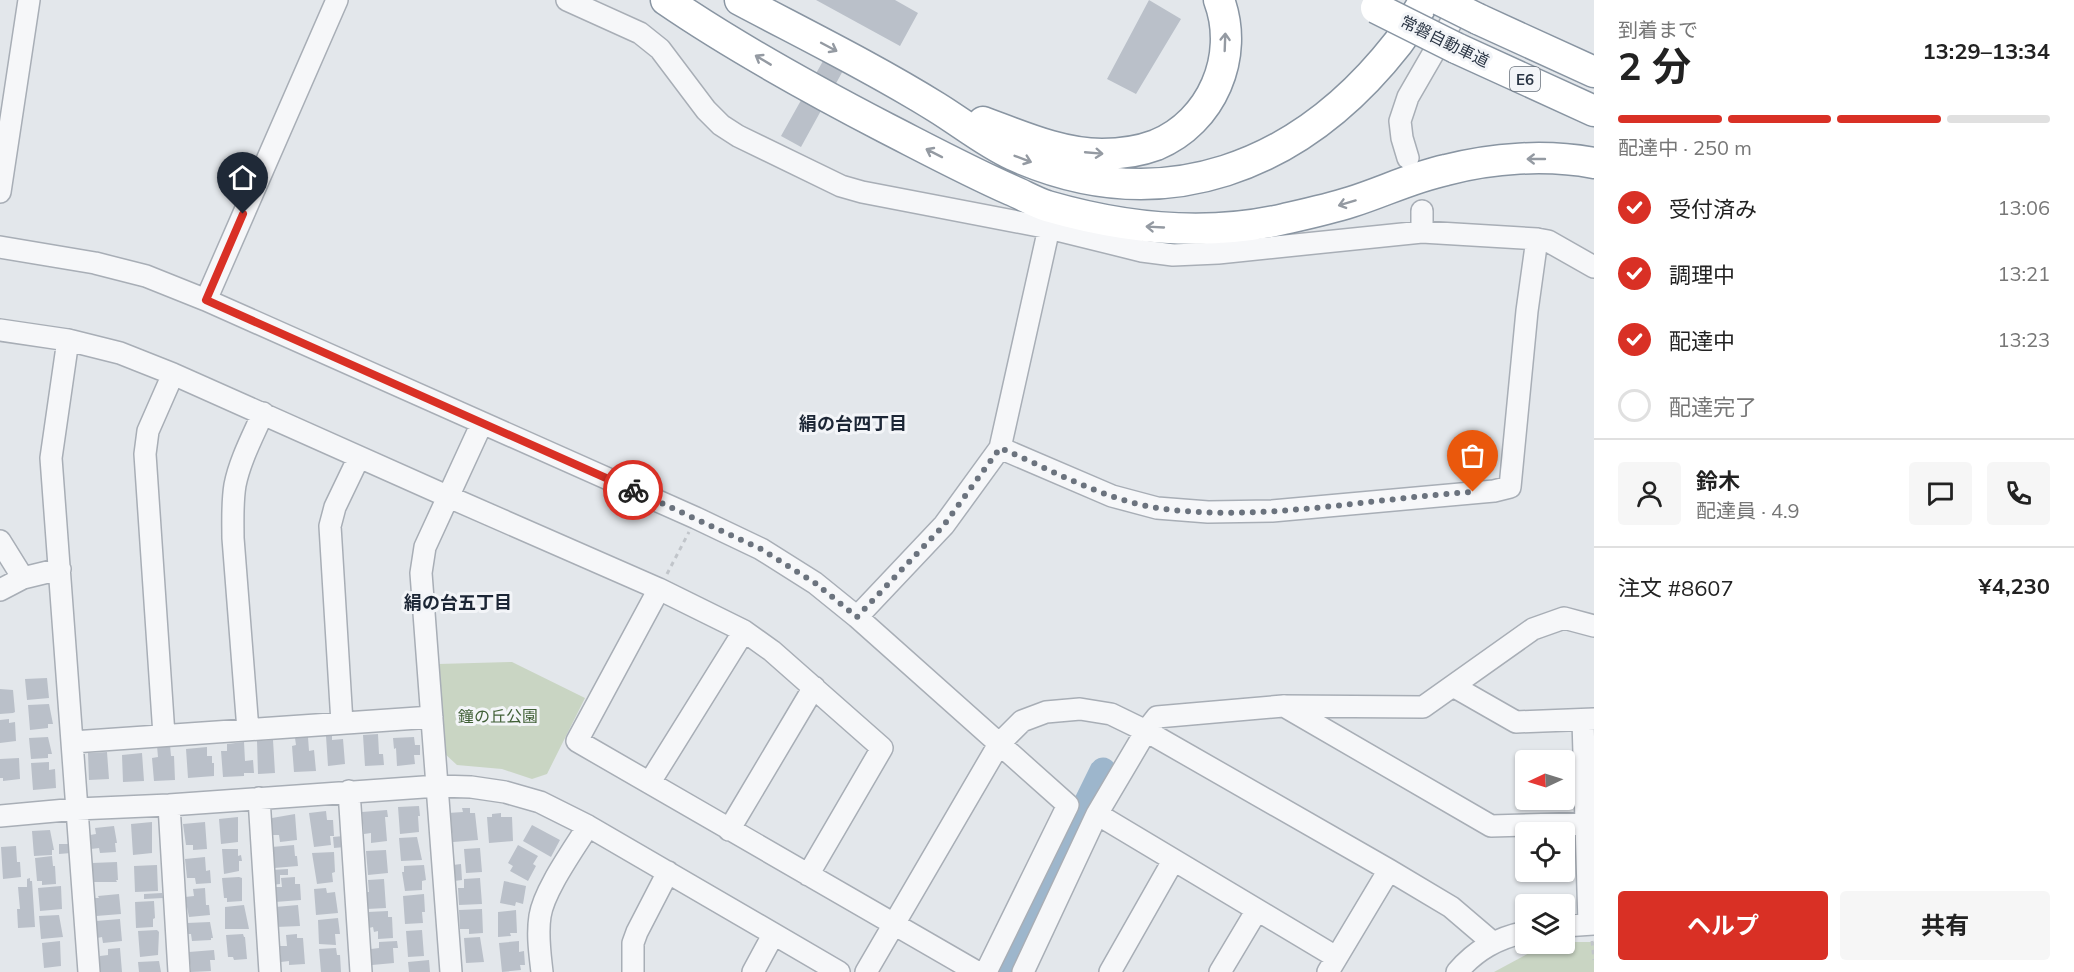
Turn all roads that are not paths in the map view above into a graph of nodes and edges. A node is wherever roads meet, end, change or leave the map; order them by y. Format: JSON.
{"nodes":[{"id":1,"x":29,"y":0,"type":"edge"},
{"id":2,"x":337,"y":0,"type":"edge"},
{"id":3,"x":567,"y":0,"type":"edge"},
{"id":4,"x":646,"y":0,"type":"edge"},
{"id":5,"x":666,"y":0,"type":"edge"},
{"id":6,"x":740,"y":0,"type":"edge"},
{"id":7,"x":1219,"y":0,"type":"edge"},
{"id":8,"x":1425,"y":0,"type":"edge"},
{"id":9,"x":1440,"y":0,"type":"edge"},
{"id":10,"x":1445,"y":0,"type":"edge"},
{"id":11,"x":1369,"y":4,"type":"edge"},
{"id":12,"x":1478,"y":5,"type":"edge"},
{"id":13,"x":691,"y":17,"type":"junction"},
{"id":14,"x":1594,"y":61,"type":"edge"},
{"id":15,"x":1594,"y":72,"type":"edge"},
{"id":16,"x":937,"y":107,"type":"junction"},
{"id":17,"x":1594,"y":111,"type":"edge"},
{"id":18,"x":1408,"y":158,"type":"dead end"},
{"id":19,"x":1594,"y":163,"type":"edge"},
{"id":20,"x":1,"y":180,"type":"edge"},
{"id":21,"x":987,"y":180,"type":"junction"},
{"id":22,"x":1422,"y":210,"type":"dead end"},
{"id":23,"x":1049,"y":228,"type":"junction"},
{"id":24,"x":1422,"y":232,"type":"junction"},
{"id":25,"x":1537,"y":239,"type":"junction"},
{"id":26,"x":0,"y":247,"type":"edge"},
{"id":27,"x":1594,"y":267,"type":"edge"},
{"id":28,"x":206,"y":300,"type":"junction"},
{"id":29,"x":0,"y":330,"type":"edge"},
{"id":30,"x":68,"y":340,"type":"junction"},
{"id":31,"x":173,"y":374,"type":"junction"},
{"id":32,"x":263,"y":413,"type":"junction"},
{"id":33,"x":482,"y":423,"type":"junction"},
{"id":34,"x":1000,"y":448,"type":"junction"},
{"id":35,"x":359,"y":457,"type":"junction"},
{"id":36,"x":449,"y":497,"type":"junction"},
{"id":37,"x":0,"y":541,"type":"edge"},
{"id":38,"x":60,"y":569,"type":"junction"},
{"id":39,"x":23,"y":578,"type":"junction"},
{"id":40,"x":659,"y":589,"type":"junction"},
{"id":41,"x":0,"y":590,"type":"edge"},
{"id":42,"x":857,"y":617,"type":"junction"},
{"id":43,"x":1594,"y":626,"type":"edge"},
{"id":44,"x":744,"y":631,"type":"junction"},
{"id":45,"x":1453,"y":686,"type":"junction"},
{"id":46,"x":814,"y":687,"type":"junction"},
{"id":47,"x":1283,"y":706,"type":"junction"},
{"id":48,"x":432,"y":717,"type":"junction"},
{"id":49,"x":1588,"y":720,"type":"edge"},
{"id":50,"x":342,"y":723,"type":"junction"},
{"id":51,"x":248,"y":730,"type":"junction"},
{"id":52,"x":1146,"y":730,"type":"junction"},
{"id":53,"x":164,"y":735,"type":"junction"},
{"id":54,"x":73,"y":742,"type":"junction"},
{"id":55,"x":999,"y":744,"type":"junction"},
{"id":56,"x":650,"y":782,"type":"junction"},
{"id":57,"x":438,"y":786,"type":"junction"},
{"id":58,"x":349,"y":791,"type":"junction"},
{"id":59,"x":259,"y":798,"type":"junction"},
{"id":60,"x":169,"y":805,"type":"junction"},
{"id":61,"x":77,"y":809,"type":"junction"},
{"id":62,"x":1097,"y":814,"type":"junction"},
{"id":63,"x":0,"y":816,"type":"edge"},
{"id":64,"x":1590,"y":823,"type":"edge"},
{"id":65,"x":588,"y":826,"type":"junction"},
{"id":66,"x":729,"y":830,"type":"junction"},
{"id":67,"x":1173,"y":861,"type":"junction"},
{"id":68,"x":1389,"y":870,"type":"junction"},
{"id":69,"x":669,"y":872,"type":"junction"},
{"id":70,"x":808,"y":875,"type":"junction"},
{"id":71,"x":1257,"y":909,"type":"junction"},
{"id":72,"x":892,"y":924,"type":"junction"},
{"id":73,"x":1592,"y":924,"type":"edge"},
{"id":74,"x":1575,"y":925,"type":"edge"},
{"id":75,"x":773,"y":935,"type":"junction"},
{"id":76,"x":1515,"y":935,"type":"edge"},
{"id":77,"x":1492,"y":942,"type":"junction"},
{"id":78,"x":1332,"y":964,"type":"edge"},
{"id":79,"x":89,"y":972,"type":"edge"},
{"id":80,"x":179,"y":972,"type":"edge"},
{"id":81,"x":270,"y":972,"type":"edge"},
{"id":82,"x":361,"y":972,"type":"edge"},
{"id":83,"x":451,"y":972,"type":"edge"},
{"id":84,"x":542,"y":972,"type":"edge"},
{"id":85,"x":633,"y":972,"type":"edge"},
{"id":86,"x":753,"y":972,"type":"edge"},
{"id":87,"x":839,"y":972,"type":"edge"},
{"id":88,"x":866,"y":972,"type":"edge"},
{"id":89,"x":977,"y":972,"type":"edge"},
{"id":90,"x":986,"y":972,"type":"edge"},
{"id":91,"x":1023,"y":972,"type":"edge"},
{"id":92,"x":1110,"y":972,"type":"edge"},
{"id":93,"x":1220,"y":972,"type":"edge"},
{"id":94,"x":1457,"y":972,"type":"edge"}],
"edges":[{"from":1,"to":20,"type":"street"},
{"from":2,"to":28,"type":"street"},
{"from":3,"to":23,"type":"street"},
{"from":4,"to":13,"type":"highway"},
{"from":5,"to":13,"type":"highway"},
{"from":6,"to":16,"type":"highway","one_way":true},
{"from":16,"to":7,"type":"highway","one_way":true},
{"from":16,"to":8,"type":"highway","one_way":true},
{"from":9,"to":12,"type":"highway","number":"E6","bridge":true},
{"from":10,"to":21,"type":"highway"},
{"from":11,"to":17,"type":"highway","name":"常磐自動車道","number":"E6","bridge":true},
{"from":12,"to":14,"type":"highway"},
{"from":12,"to":15,"type":"highway","number":"E6"},
{"from":12,"to":18,"type":"street"},
{"from":21,"to":13,"type":"highway","one_way":true},
{"from":19,"to":21,"type":"highway","one_way":true},
{"from":22,"to":24,"type":"street"},
{"from":23,"to":24,"type":"street"},
{"from":23,"to":34,"type":"street"},
{"from":24,"to":25,"type":"street"},
{"from":25,"to":27,"type":"street"},
{"from":25,"to":34,"type":"street"},
{"from":26,"to":28,"type":"street"},
{"from":28,"to":33,"type":"street"},
{"from":29,"to":30,"type":"street"},
{"from":30,"to":31,"type":"street"},
{"from":30,"to":38,"type":"street"},
{"from":31,"to":32,"type":"street"},
{"from":31,"to":53,"type":"street"},
{"from":32,"to":35,"type":"street"},
{"from":32,"to":51,"type":"street"},
{"from":33,"to":36,"type":"street"},
{"from":33,"to":42,"type":"street"},
{"from":34,"to":42,"type":"street"},
{"from":35,"to":36,"type":"street"},
{"from":35,"to":50,"type":"street"},
{"from":36,"to":40,"type":"street"},
{"from":36,"to":48,"type":"street"},
{"from":37,"to":39,"type":"street"},
{"from":38,"to":39,"type":"street"},
{"from":38,"to":54,"type":"street"},
{"from":39,"to":41,"type":"street"},
{"from":40,"to":44,"type":"street"},
{"from":40,"to":56,"type":"street"},
{"from":42,"to":55,"type":"street"},
{"from":43,"to":45,"type":"street"},
{"from":44,"to":46,"type":"street"},
{"from":44,"to":56,"type":"street"},
{"from":45,"to":47,"type":"street"},
{"from":45,"to":49,"type":"street"},
{"from":46,"to":66,"type":"street"},
{"from":46,"to":70,"type":"street"},
{"from":47,"to":52,"type":"street"},
{"from":47,"to":64,"type":"street"},
{"from":48,"to":50,"type":"street"},
{"from":48,"to":57,"type":"street"},
{"from":49,"to":64,"type":"street"},
{"from":50,"to":51,"type":"street"},
{"from":51,"to":53,"type":"street"},
{"from":52,"to":55,"type":"street"},
{"from":52,"to":62,"type":"street"},
{"from":52,"to":68,"type":"street"},
{"from":53,"to":54,"type":"street"},
{"from":54,"to":61,"type":"street"},
{"from":55,"to":72,"type":"street"},
{"from":55,"to":90,"type":"street"},
{"from":56,"to":66,"type":"street"},
{"from":57,"to":58,"type":"street"},
{"from":57,"to":65,"type":"street"},
{"from":57,"to":83,"type":"street"},
{"from":58,"to":59,"type":"street"},
{"from":58,"to":82,"type":"street"},
{"from":59,"to":60,"type":"street"},
{"from":59,"to":81,"type":"street"},
{"from":60,"to":61,"type":"street"},
{"from":60,"to":80,"type":"street"},
{"from":61,"to":63,"type":"street"},
{"from":61,"to":79,"type":"street"},
{"from":62,"to":67,"type":"street"},
{"from":62,"to":91,"type":"street"},
{"from":64,"to":73,"type":"street"},
{"from":65,"to":69,"type":"street"},
{"from":65,"to":84,"type":"street"},
{"from":66,"to":70,"type":"street"},
{"from":67,"to":71,"type":"street"},
{"from":67,"to":92,"type":"street"},
{"from":68,"to":77,"type":"street"},
{"from":68,"to":78,"type":"street"},
{"from":69,"to":75,"type":"street"},
{"from":69,"to":85,"type":"street"},
{"from":70,"to":72,"type":"street"},
{"from":71,"to":78,"type":"street"},
{"from":71,"to":93,"type":"street"},
{"from":72,"to":88,"type":"street"},
{"from":72,"to":89,"type":"street"},
{"from":73,"to":74,"type":"street"},
{"from":75,"to":86,"type":"street"},
{"from":75,"to":87,"type":"street"},
{"from":76,"to":77,"type":"street"},
{"from":77,"to":94,"type":"street"}]}
